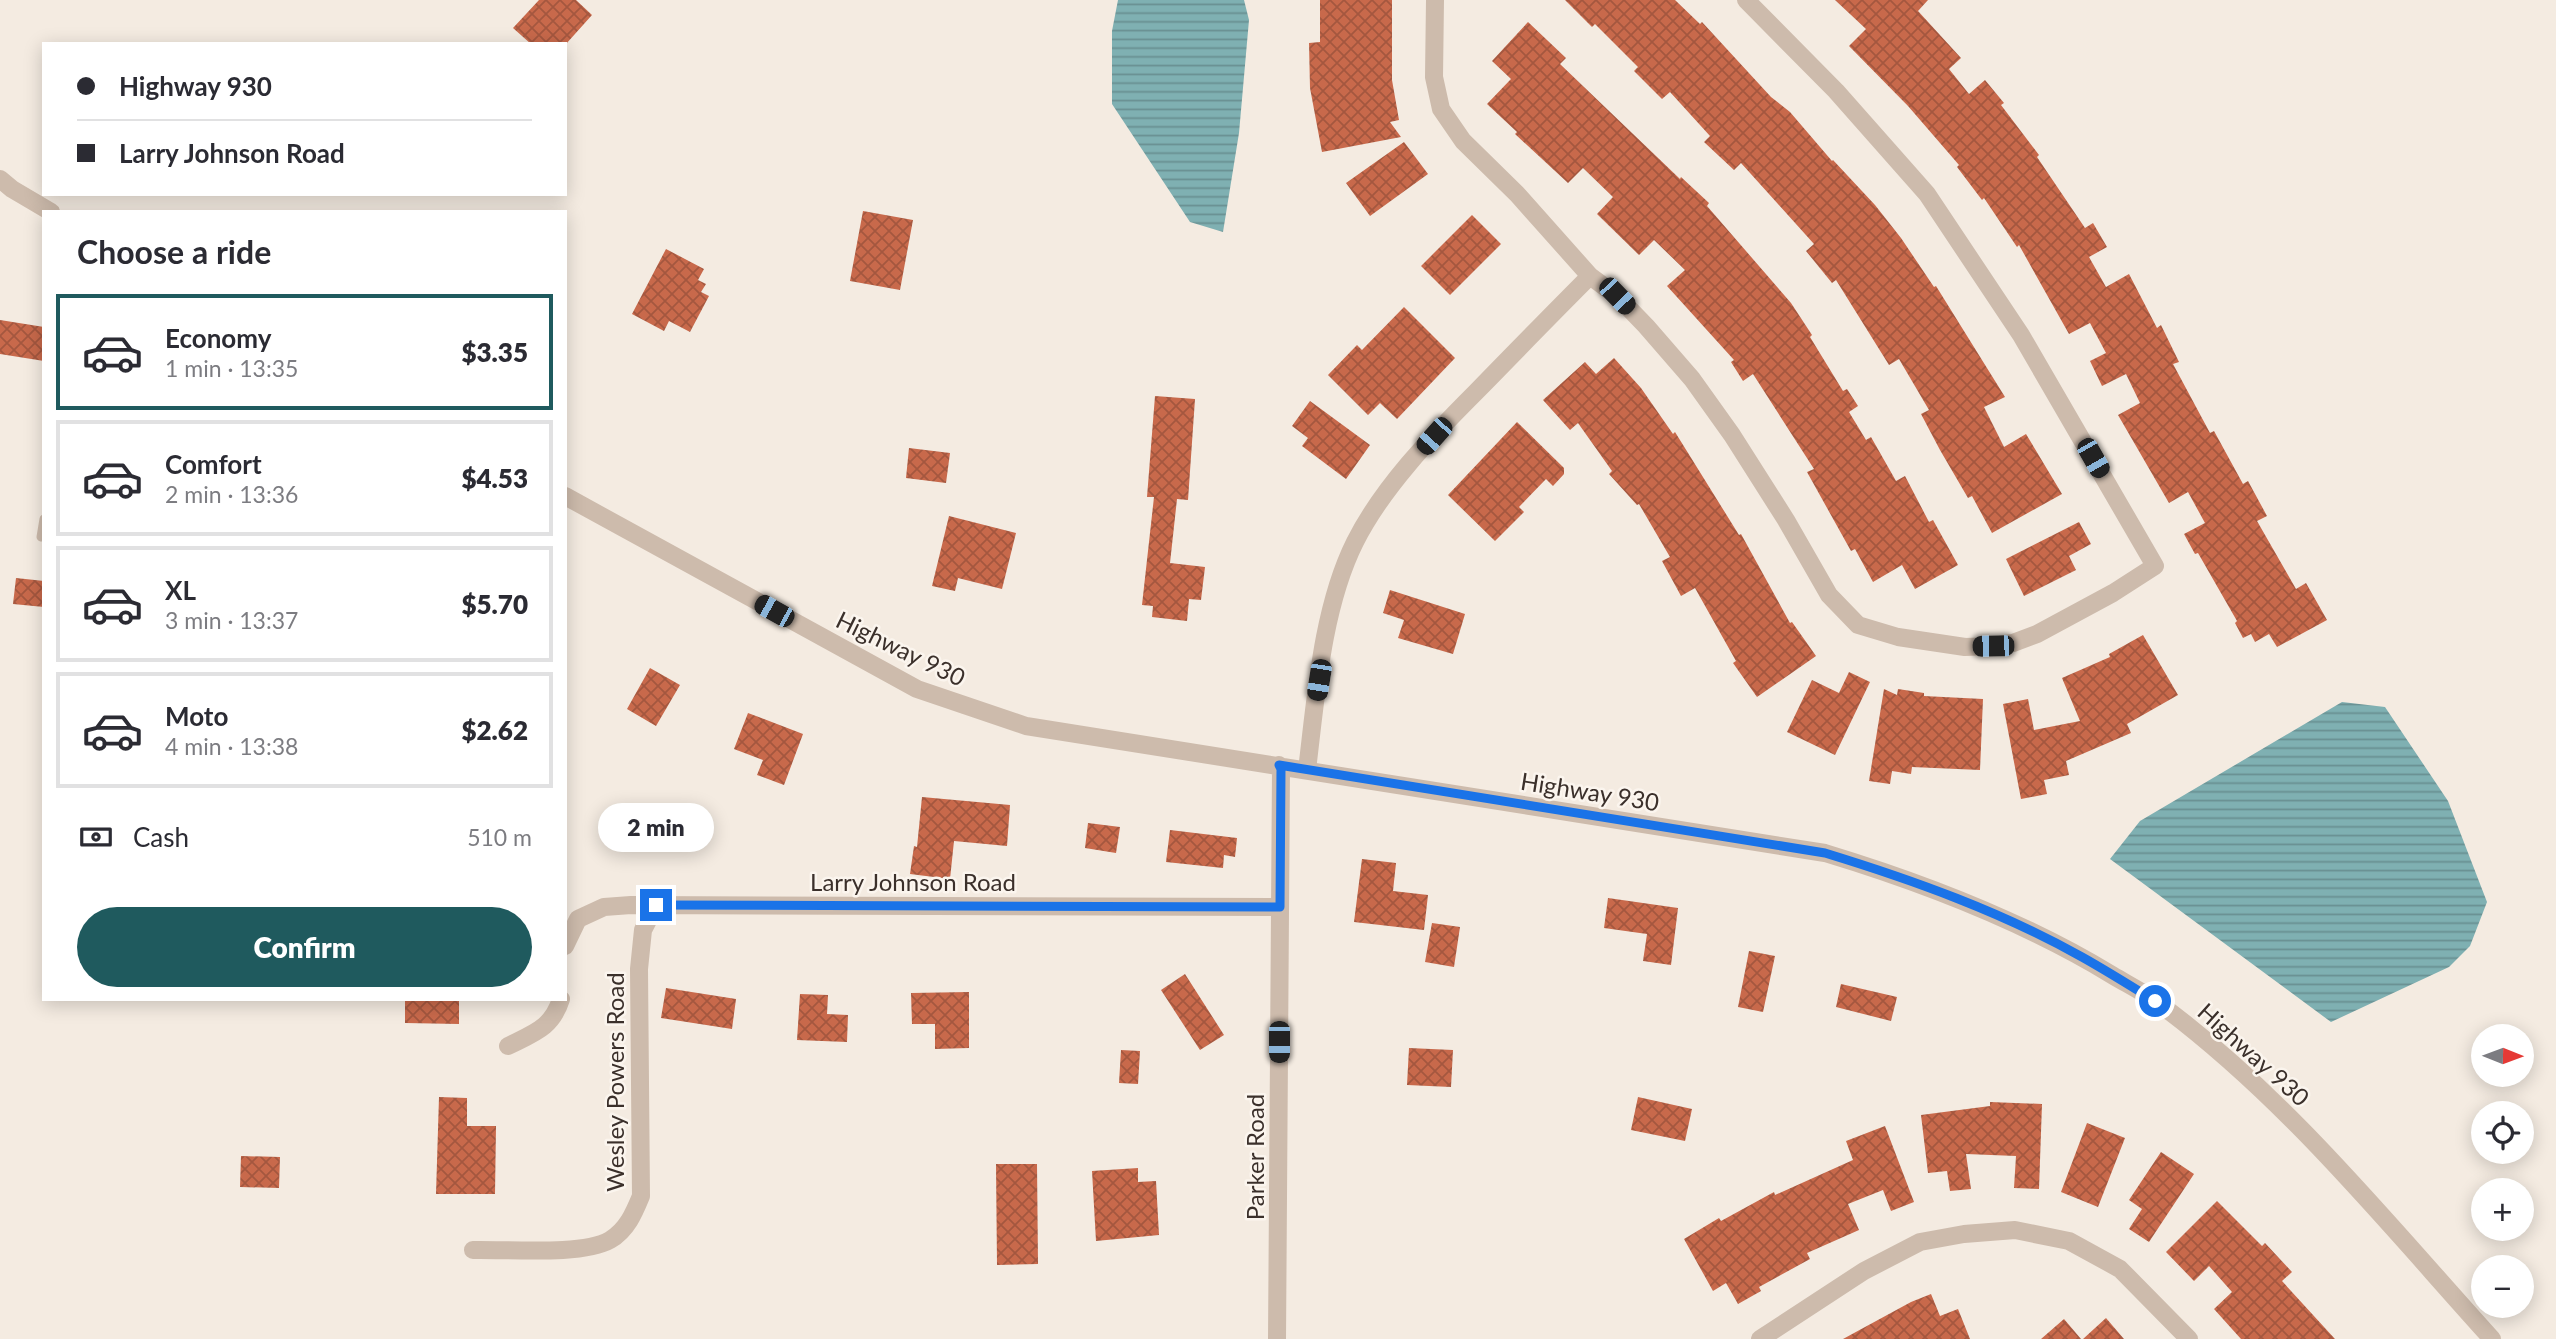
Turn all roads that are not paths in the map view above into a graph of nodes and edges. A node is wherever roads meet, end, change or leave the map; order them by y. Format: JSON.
{"nodes":[{"id":1,"x":1435,"y":0,"type":"edge"},
{"id":2,"x":1746,"y":0,"type":"edge"},
{"id":3,"x":0,"y":179,"type":"edge"},
{"id":4,"x":47,"y":210,"type":"edge"},
{"id":5,"x":1590,"y":276,"type":"junction"},
{"id":6,"x":567,"y":497,"type":"edge"},
{"id":7,"x":42,"y":531,"type":"edge"},
{"id":8,"x":41,"y":537,"type":"dead end"},
{"id":9,"x":1279,"y":765,"type":"junction"},
{"id":10,"x":1307,"y":770,"type":"junction"},
{"id":11,"x":656,"y":905,"type":"junction"},
{"id":12,"x":1280,"y":907,"type":"junction"},
{"id":13,"x":567,"y":942,"type":"edge"},
{"id":14,"x":560,"y":1001,"type":"edge"},
{"id":15,"x":508,"y":1046,"type":"dead end"},
{"id":16,"x":473,"y":1250,"type":"dead end"},
{"id":17,"x":1277,"y":1339,"type":"edge"},
{"id":18,"x":1760,"y":1339,"type":"edge"},
{"id":19,"x":2189,"y":1339,"type":"edge"},
{"id":20,"x":2492,"y":1339,"type":"edge"}],
"edges":[{"from":1,"to":5,"type":"street"},
{"from":2,"to":5,"type":"street"},
{"from":3,"to":4,"type":"street"},
{"from":5,"to":10,"type":"street"},
{"from":6,"to":9,"type":"street","name":"Highway 930"},
{"from":7,"to":8,"type":"lane"},
{"from":9,"to":10,"type":"street","name":"Highway 930"},
{"from":9,"to":12,"type":"street","name":"Parker Road"},
{"from":10,"to":20,"type":"street","name":"Highway 930"},
{"from":11,"to":12,"type":"street","name":"Larry Johnson Road"},
{"from":11,"to":13,"type":"street","name":"Larry Johnson Road"},
{"from":11,"to":16,"type":"street","name":"Wesley Powers Road"},
{"from":12,"to":17,"type":"street","name":"Parker Road"},
{"from":14,"to":15,"type":"street"},
{"from":18,"to":19,"type":"street"}]}
